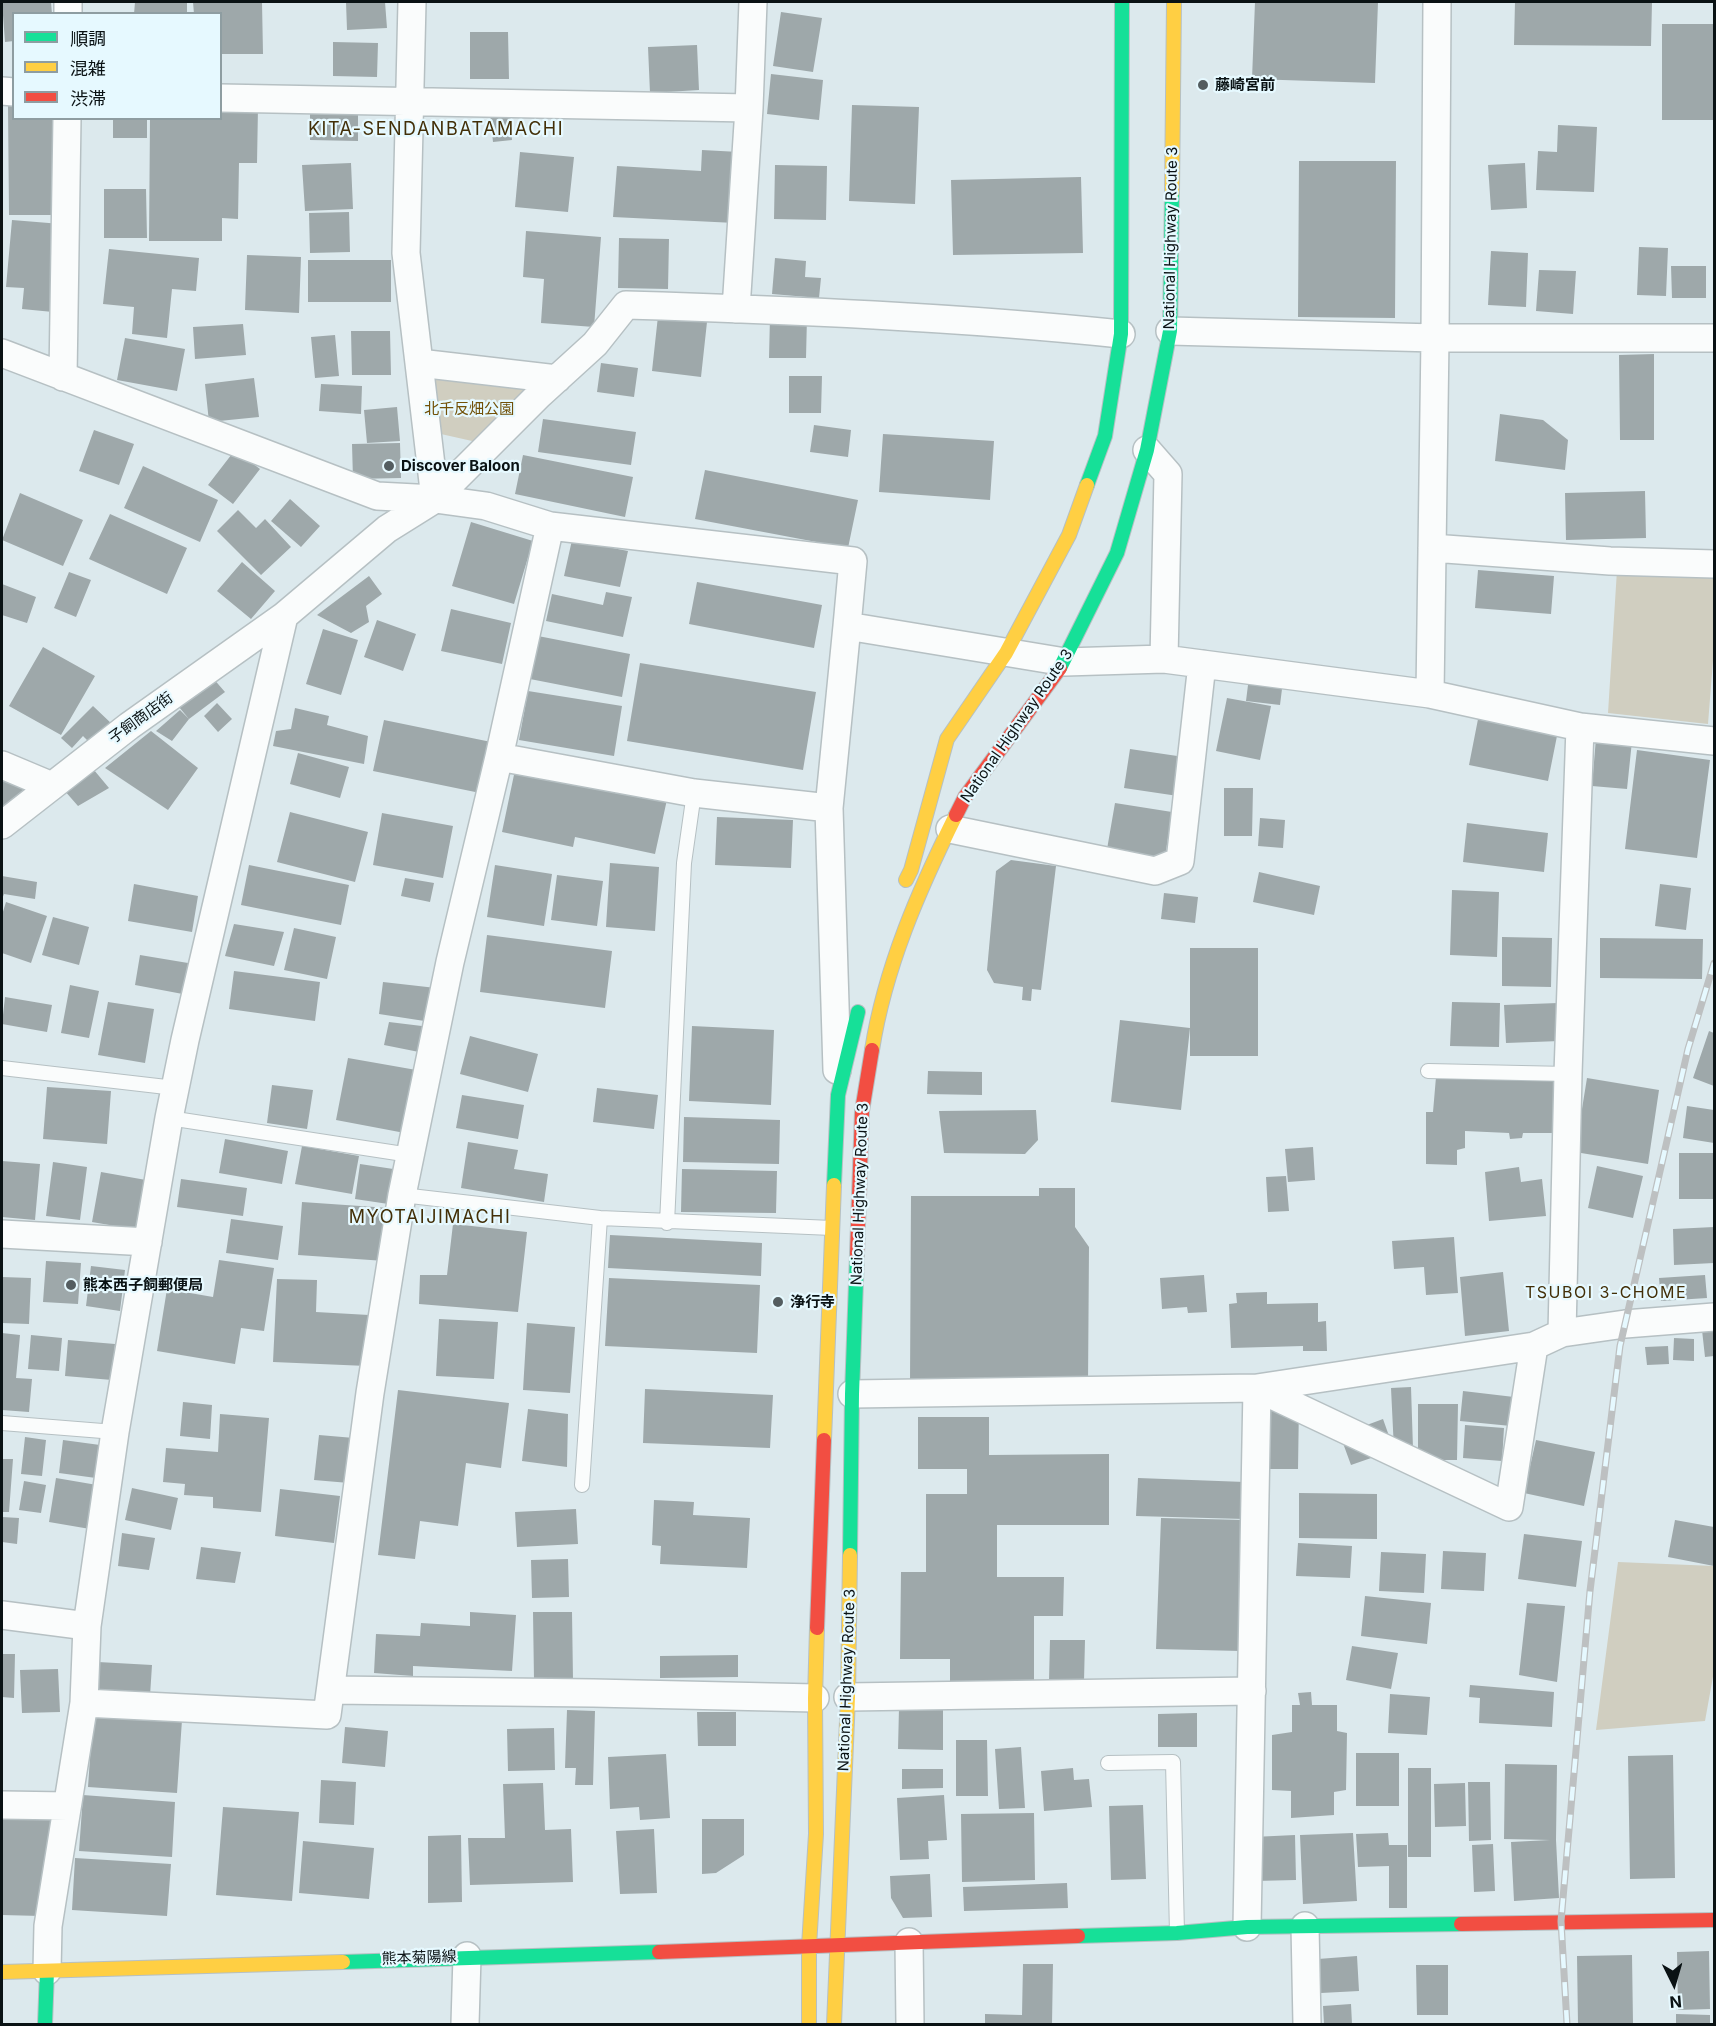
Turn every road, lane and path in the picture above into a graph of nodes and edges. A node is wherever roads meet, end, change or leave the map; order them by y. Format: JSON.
{"nodes":[{"id":1,"x":412,"y":2,"type":"edge"},
{"id":2,"x":753,"y":2,"type":"edge"},
{"id":3,"x":1122,"y":2,"type":"edge"},
{"id":4,"x":1174,"y":2,"type":"edge"},
{"id":5,"x":1437,"y":2,"type":"edge"},
{"id":6,"x":222,"y":98,"type":"edge"},
{"id":7,"x":410,"y":103,"type":"junction"},
{"id":8,"x":749,"y":108,"type":"junction"},
{"id":9,"x":67,"y":120,"type":"edge"},
{"id":10,"x":736,"y":309,"type":"junction"},
{"id":11,"x":1170,"y":331,"type":"junction"},
{"id":12,"x":1121,"y":334,"type":"junction"},
{"id":13,"x":1435,"y":338,"type":"junction"},
{"id":14,"x":1714,"y":338,"type":"edge"},
{"id":15,"x":2,"y":353,"type":"edge"},
{"id":16,"x":419,"y":363,"type":"junction"},
{"id":17,"x":63,"y":377,"type":"junction"},
{"id":18,"x":557,"y":379,"type":"junction"},
{"id":19,"x":1147,"y":450,"type":"junction"},
{"id":20,"x":435,"y":499,"type":"junction"},
{"id":21,"x":550,"y":525,"type":"junction"},
{"id":22,"x":1432,"y":548,"type":"junction"},
{"id":23,"x":1714,"y":564,"type":"edge"},
{"id":24,"x":284,"y":616,"type":"junction"},
{"id":25,"x":847,"y":626,"type":"junction"},
{"id":26,"x":1006,"y":653,"type":"junction"},
{"id":27,"x":1164,"y":659,"type":"junction"},
{"id":28,"x":1065,"y":662,"type":"junction"},
{"id":29,"x":1202,"y":664,"type":"junction"},
{"id":30,"x":1430,"y":694,"type":"junction"},
{"id":31,"x":1580,"y":727,"type":"junction"},
{"id":32,"x":1714,"y":741,"type":"edge"},
{"id":33,"x":499,"y":757,"type":"junction"},
{"id":34,"x":2,"y":765,"type":"edge"},
{"id":35,"x":52,"y":786,"type":"junction"},
{"id":36,"x":694,"y":793,"type":"junction"},
{"id":37,"x":829,"y":808,"type":"junction"},
{"id":38,"x":2,"y":825,"type":"edge"},
{"id":39,"x":950,"y":829,"type":"junction"},
{"id":40,"x":902,"y":890,"type":"dead end"},
{"id":41,"x":860,"y":1004,"type":"dead end"},
{"id":42,"x":2,"y":1068,"type":"edge"},
{"id":43,"x":1428,"y":1071,"type":"dead end"},
{"id":44,"x":1568,"y":1074,"type":"junction"},
{"id":45,"x":175,"y":1088,"type":"junction"},
{"id":46,"x":838,"y":1095,"type":"junction"},
{"id":47,"x":169,"y":1118,"type":"junction"},
{"id":48,"x":410,"y":1155,"type":"junction"},
{"id":49,"x":402,"y":1195,"type":"junction"},
{"id":50,"x":600,"y":1218,"type":"junction"},
{"id":51,"x":667,"y":1223,"type":"junction"},
{"id":52,"x":832,"y":1228,"type":"junction"},
{"id":53,"x":2,"y":1234,"type":"edge"},
{"id":54,"x":148,"y":1242,"type":"junction"},
{"id":55,"x":1714,"y":1317,"type":"edge"},
{"id":56,"x":1562,"y":1333,"type":"junction"},
{"id":57,"x":1534,"y":1346,"type":"junction"},
{"id":58,"x":1257,"y":1388,"type":"junction"},
{"id":59,"x":852,"y":1394,"type":"junction"},
{"id":60,"x":2,"y":1424,"type":"edge"},
{"id":61,"x":115,"y":1432,"type":"junction"},
{"id":62,"x":582,"y":1485,"type":"dead end"},
{"id":63,"x":2,"y":1615,"type":"edge"},
{"id":64,"x":87,"y":1626,"type":"junction"},
{"id":65,"x":331,"y":1690,"type":"junction"},
{"id":66,"x":1252,"y":1691,"type":"junction"},
{"id":67,"x":848,"y":1697,"type":"junction"},
{"id":68,"x":815,"y":1698,"type":"junction"},
{"id":69,"x":84,"y":1703,"type":"junction"},
{"id":70,"x":1108,"y":1763,"type":"dead end"},
{"id":71,"x":2,"y":1805,"type":"edge"},
{"id":72,"x":67,"y":1806,"type":"junction"},
{"id":73,"x":1714,"y":1920,"type":"edge"},
{"id":74,"x":1305,"y":1926,"type":"junction"},
{"id":75,"x":1247,"y":1927,"type":"junction"},
{"id":76,"x":1177,"y":1933,"type":"junction"},
{"id":77,"x":909,"y":1942,"type":"junction"},
{"id":78,"x":837,"y":1944,"type":"junction"},
{"id":79,"x":809,"y":1946,"type":"junction"},
{"id":80,"x":467,"y":1956,"type":"junction"},
{"id":81,"x":46,"y":1971,"type":"junction"},
{"id":82,"x":2,"y":1972,"type":"edge"},
{"id":83,"x":45,"y":2025,"type":"edge"},
{"id":84,"x":465,"y":2025,"type":"edge"},
{"id":85,"x":809,"y":2025,"type":"edge"},
{"id":86,"x":834,"y":2025,"type":"edge"},
{"id":87,"x":910,"y":2025,"type":"edge"},
{"id":88,"x":1307,"y":2025,"type":"edge"}],
"edges":[{"from":1,"to":7,"type":"street"},
{"from":2,"to":8,"type":"street"},
{"from":3,"to":12,"type":"main road"},
{"from":4,"to":11,"type":"main road","name":"National Highway Route 3"},
{"from":5,"to":13,"type":"street"},
{"from":6,"to":7,"type":"street"},
{"from":7,"to":8,"type":"street"},
{"from":7,"to":16,"type":"street"},
{"from":8,"to":10,"type":"street"},
{"from":9,"to":17,"type":"street"},
{"from":10,"to":12,"type":"street","name":"子飼商店街"},
{"from":10,"to":18,"type":"street","name":"子飼商店街"},
{"from":11,"to":13,"type":"street"},
{"from":11,"to":19,"type":"main road","name":"National Highway Route 3"},
{"from":12,"to":26,"type":"main road"},
{"from":13,"to":14,"type":"street"},
{"from":13,"to":22,"type":"street"},
{"from":15,"to":17,"type":"street"},
{"from":16,"to":18,"type":"street"},
{"from":16,"to":20,"type":"street"},
{"from":17,"to":20,"type":"street"},
{"from":18,"to":20,"type":"street","name":"子飼商店街"},
{"from":19,"to":27,"type":"street"},
{"from":19,"to":28,"type":"main road","name":"National Highway Route 3"},
{"from":20,"to":21,"type":"street"},
{"from":20,"to":24,"type":"street","name":"子飼商店街"},
{"from":21,"to":25,"type":"street"},
{"from":21,"to":33,"type":"street"},
{"from":22,"to":23,"type":"street"},
{"from":22,"to":30,"type":"street"},
{"from":24,"to":35,"type":"street","name":"子飼商店街"},
{"from":24,"to":45,"type":"street"},
{"from":25,"to":26,"type":"street"},
{"from":25,"to":37,"type":"street"},
{"from":26,"to":28,"type":"street"},
{"from":26,"to":40,"type":"main road"},
{"from":27,"to":28,"type":"street"},
{"from":27,"to":29,"type":"street"},
{"from":28,"to":39,"type":"main road","name":"National Highway Route 3"},
{"from":29,"to":30,"type":"street"},
{"from":29,"to":39,"type":"street"},
{"from":30,"to":31,"type":"street"},
{"from":31,"to":32,"type":"street"},
{"from":31,"to":44,"type":"street"},
{"from":33,"to":36,"type":"street"},
{"from":33,"to":48,"type":"street"},
{"from":34,"to":35,"type":"street"},
{"from":35,"to":38,"type":"street","name":"子飼商店街"},
{"from":36,"to":37,"type":"street"},
{"from":36,"to":51,"type":"lane"},
{"from":37,"to":46,"type":"street"},
{"from":39,"to":59,"type":"main road","name":"National Highway Route 3"},
{"from":41,"to":46,"type":"main road","name":"National Highway Route 3"},
{"from":42,"to":45,"type":"lane"},
{"from":43,"to":44,"type":"lane"},
{"from":44,"to":56,"type":"street"},
{"from":45,"to":47,"type":"street"},
{"from":46,"to":52,"type":"main road","name":"National Highway Route 3"},
{"from":47,"to":48,"type":"lane"},
{"from":47,"to":54,"type":"street"},
{"from":48,"to":49,"type":"street"},
{"from":49,"to":50,"type":"lane"},
{"from":49,"to":65,"type":"street"},
{"from":50,"to":51,"type":"lane"},
{"from":50,"to":62,"type":"lane"},
{"from":51,"to":52,"type":"lane"},
{"from":52,"to":68,"type":"main road","name":"National Highway Route 3"},
{"from":53,"to":54,"type":"street"},
{"from":54,"to":61,"type":"street"},
{"from":55,"to":56,"type":"street"},
{"from":56,"to":57,"type":"street"},
{"from":57,"to":58,"type":"street"},
{"from":57,"to":58,"type":"street"},
{"from":58,"to":59,"type":"street"},
{"from":58,"to":66,"type":"street"},
{"from":59,"to":67,"type":"main road","name":"National Highway Route 3"},
{"from":60,"to":61,"type":"lane"},
{"from":61,"to":64,"type":"street"},
{"from":63,"to":64,"type":"street"},
{"from":64,"to":69,"type":"street"},
{"from":65,"to":68,"type":"street"},
{"from":65,"to":69,"type":"street"},
{"from":66,"to":67,"type":"street"},
{"from":66,"to":75,"type":"street"},
{"from":67,"to":78,"type":"main road","name":"National Highway Route 3"},
{"from":68,"to":79,"type":"main road","name":"National Highway Route 3"},
{"from":69,"to":72,"type":"street"},
{"from":70,"to":76,"type":"lane"},
{"from":71,"to":72,"type":"street"},
{"from":72,"to":81,"type":"street"},
{"from":73,"to":74,"type":"main road","name":"熊本菊陽線"},
{"from":74,"to":75,"type":"main road","name":"熊本菊陽線"},
{"from":74,"to":88,"type":"street"},
{"from":75,"to":76,"type":"main road","name":"熊本菊陽線"},
{"from":76,"to":77,"type":"main road","name":"熊本菊陽線"},
{"from":77,"to":78,"type":"main road","name":"熊本菊陽線"},
{"from":77,"to":87,"type":"street"},
{"from":78,"to":79,"type":"main road","name":"熊本菊陽線"},
{"from":78,"to":86,"type":"main road","name":"National Highway Route 3"},
{"from":79,"to":80,"type":"main road","name":"熊本菊陽線"},
{"from":79,"to":85,"type":"main road","name":"National Highway Route 3"},
{"from":80,"to":81,"type":"main road","name":"熊本菊陽線"},
{"from":80,"to":84,"type":"street"},
{"from":81,"to":82,"type":"main road","name":"熊本菊陽線"},
{"from":81,"to":83,"type":"main road"}]}
